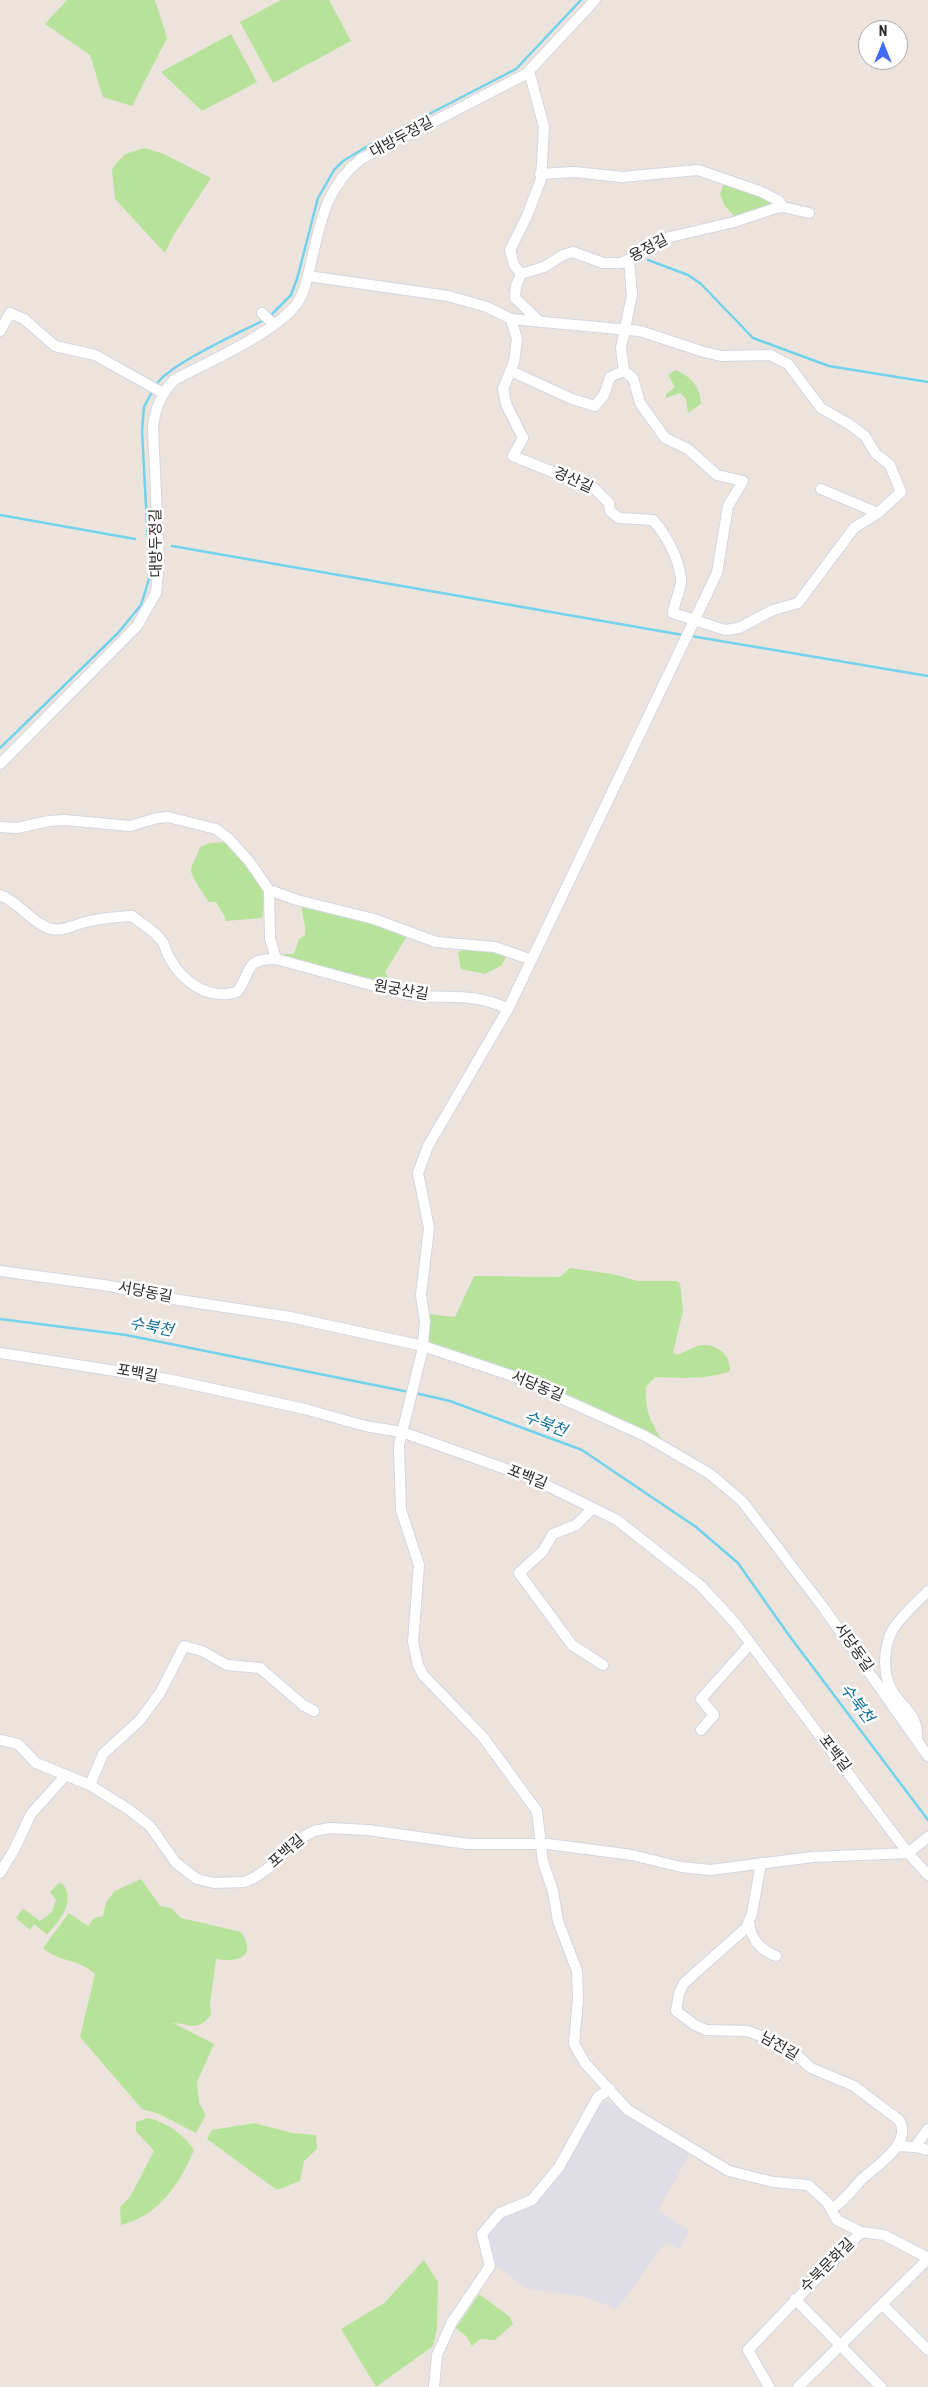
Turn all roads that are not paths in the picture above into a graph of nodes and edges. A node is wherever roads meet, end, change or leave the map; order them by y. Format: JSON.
{"nodes":[{"id":1,"x":595,"y":0,"type":"edge"},
{"id":2,"x":529,"y":71,"type":"junction"},
{"id":3,"x":540,"y":174,"type":"junction"},
{"id":4,"x":783,"y":207,"type":"junction"},
{"id":5,"x":809,"y":213,"type":"dead end"},
{"id":6,"x":629,"y":260,"type":"junction"},
{"id":7,"x":521,"y":274,"type":"junction"},
{"id":8,"x":308,"y":276,"type":"junction"},
{"id":9,"x":262,"y":312,"type":"dead end"},
{"id":10,"x":511,"y":319,"type":"junction"},
{"id":11,"x":540,"y":322,"type":"junction"},
{"id":12,"x":273,"y":324,"type":"junction"},
{"id":13,"x":626,"y":329,"type":"junction"},
{"id":14,"x":0,"y":331,"type":"edge"},
{"id":15,"x":511,"y":371,"type":"junction"},
{"id":16,"x":624,"y":372,"type":"junction"},
{"id":17,"x":161,"y":392,"type":"junction"},
{"id":18,"x":821,"y":489,"type":"dead end"},
{"id":19,"x":878,"y":513,"type":"junction"},
{"id":20,"x":692,"y":625,"type":"junction"},
{"id":21,"x":0,"y":764,"type":"edge"},
{"id":22,"x":0,"y":828,"type":"edge"},
{"id":23,"x":269,"y":890,"type":"junction"},
{"id":24,"x":0,"y":895,"type":"edge"},
{"id":25,"x":276,"y":959,"type":"junction"},
{"id":26,"x":532,"y":960,"type":"junction"},
{"id":27,"x":508,"y":1009,"type":"junction"},
{"id":28,"x":0,"y":1271,"type":"edge"},
{"id":29,"x":422,"y":1349,"type":"junction"},
{"id":30,"x":0,"y":1352,"type":"edge"},
{"id":31,"x":403,"y":1429,"type":"junction"},
{"id":32,"x":593,"y":1508,"type":"junction"},
{"id":33,"x":928,"y":1592,"type":"edge"},
{"id":34,"x":750,"y":1644,"type":"junction"},
{"id":35,"x":603,"y":1665,"type":"dead end"},
{"id":36,"x":314,"y":1711,"type":"dead end"},
{"id":37,"x":702,"y":1730,"type":"dead end"},
{"id":38,"x":917,"y":1739,"type":"junction"},
{"id":39,"x":0,"y":1740,"type":"edge"},
{"id":40,"x":928,"y":1756,"type":"edge"},
{"id":41,"x":65,"y":1776,"type":"junction"},
{"id":42,"x":90,"y":1785,"type":"junction"},
{"id":43,"x":928,"y":1838,"type":"edge"},
{"id":44,"x":542,"y":1843,"type":"junction"},
{"id":45,"x":911,"y":1850,"type":"junction"},
{"id":46,"x":761,"y":1863,"type":"junction"},
{"id":47,"x":0,"y":1873,"type":"edge"},
{"id":48,"x":928,"y":1875,"type":"edge"},
{"id":49,"x":749,"y":1923,"type":"junction"},
{"id":50,"x":776,"y":1956,"type":"dead end"},
{"id":51,"x":610,"y":2089,"type":"junction"},
{"id":52,"x":928,"y":2129,"type":"edge"},
{"id":53,"x":897,"y":2146,"type":"junction"},
{"id":54,"x":915,"y":2147,"type":"junction"},
{"id":55,"x":928,"y":2150,"type":"edge"},
{"id":56,"x":831,"y":2209,"type":"junction"},
{"id":57,"x":860,"y":2232,"type":"junction"},
{"id":58,"x":928,"y":2258,"type":"edge"},
{"id":59,"x":795,"y":2299,"type":"junction"},
{"id":60,"x":882,"y":2304,"type":"junction"},
{"id":61,"x":840,"y":2346,"type":"junction"},
{"id":62,"x":928,"y":2350,"type":"edge"},
{"id":63,"x":434,"y":2387,"type":"edge"},
{"id":64,"x":769,"y":2387,"type":"edge"},
{"id":65,"x":798,"y":2387,"type":"edge"},
{"id":66,"x":882,"y":2387,"type":"edge"}],
"edges":[{"from":1,"to":2,"type":"street","name":"대방두정길"},
{"from":2,"to":3,"type":"street"},
{"from":2,"to":8,"type":"street","name":"대방두정길"},
{"from":3,"to":4,"type":"street"},
{"from":3,"to":7,"type":"street"},
{"from":4,"to":5,"type":"street"},
{"from":4,"to":6,"type":"street","name":"용정길"},
{"from":6,"to":7,"type":"street","name":"용정길"},
{"from":6,"to":13,"type":"street"},
{"from":7,"to":11,"type":"street"},
{"from":8,"to":10,"type":"street","name":"경산길"},
{"from":8,"to":12,"type":"street","name":"대방두정길"},
{"from":9,"to":12,"type":"street"},
{"from":10,"to":11,"type":"street","name":"경산길"},
{"from":10,"to":15,"type":"street","name":"경산길"},
{"from":11,"to":13,"type":"street","name":"경산길"},
{"from":12,"to":17,"type":"street","name":"대방두정길"},
{"from":13,"to":16,"type":"street"},
{"from":13,"to":19,"type":"street","name":"경산길"},
{"from":14,"to":17,"type":"street"},
{"from":15,"to":16,"type":"street"},
{"from":15,"to":20,"type":"street","name":"경산길"},
{"from":16,"to":20,"type":"street"},
{"from":17,"to":21,"type":"street","name":"대방두정길"},
{"from":18,"to":19,"type":"street"},
{"from":19,"to":20,"type":"street","name":"경산길"},
{"from":20,"to":26,"type":"street"},
{"from":22,"to":23,"type":"street"},
{"from":23,"to":25,"type":"street"},
{"from":23,"to":26,"type":"street"},
{"from":24,"to":25,"type":"street","name":"원궁산길"},
{"from":25,"to":27,"type":"street","name":"원궁산길"},
{"from":26,"to":27,"type":"street"},
{"from":27,"to":29,"type":"street"},
{"from":28,"to":29,"type":"street","name":"서당동길"},
{"from":29,"to":31,"type":"street"},
{"from":29,"to":38,"type":"street","name":"서당동길"},
{"from":30,"to":31,"type":"street","name":"포백길"},
{"from":31,"to":32,"type":"street","name":"포백길"},
{"from":31,"to":44,"type":"street"},
{"from":32,"to":34,"type":"street","name":"포백길"},
{"from":32,"to":35,"type":"street"},
{"from":33,"to":38,"type":"street"},
{"from":34,"to":37,"type":"street"},
{"from":34,"to":45,"type":"street","name":"포백길"},
{"from":36,"to":42,"type":"street"},
{"from":38,"to":40,"type":"street","name":"서당동길"},
{"from":39,"to":41,"type":"street","name":"포백길"},
{"from":41,"to":42,"type":"street","name":"포백길"},
{"from":41,"to":47,"type":"street"},
{"from":42,"to":44,"type":"street","name":"포백길"},
{"from":43,"to":45,"type":"street"},
{"from":44,"to":46,"type":"street","name":"포백길"},
{"from":44,"to":51,"type":"street"},
{"from":45,"to":46,"type":"street","name":"포백길"},
{"from":45,"to":48,"type":"street"},
{"from":46,"to":49,"type":"street"},
{"from":49,"to":50,"type":"street"},
{"from":49,"to":53,"type":"street","name":"남전길"},
{"from":51,"to":56,"type":"street"},
{"from":51,"to":63,"type":"street"},
{"from":52,"to":54,"type":"street"},
{"from":53,"to":54,"type":"street"},
{"from":53,"to":56,"type":"street"},
{"from":54,"to":55,"type":"street"},
{"from":56,"to":57,"type":"street"},
{"from":57,"to":58,"type":"street"},
{"from":57,"to":59,"type":"street","name":"수북문화길"},
{"from":58,"to":60,"type":"street"},
{"from":59,"to":61,"type":"street","name":"수북문화길"},
{"from":59,"to":64,"type":"street","name":"수북문화길"},
{"from":60,"to":61,"type":"street"},
{"from":60,"to":62,"type":"street"},
{"from":61,"to":65,"type":"street"},
{"from":61,"to":66,"type":"street","name":"수북문화길"}]}
